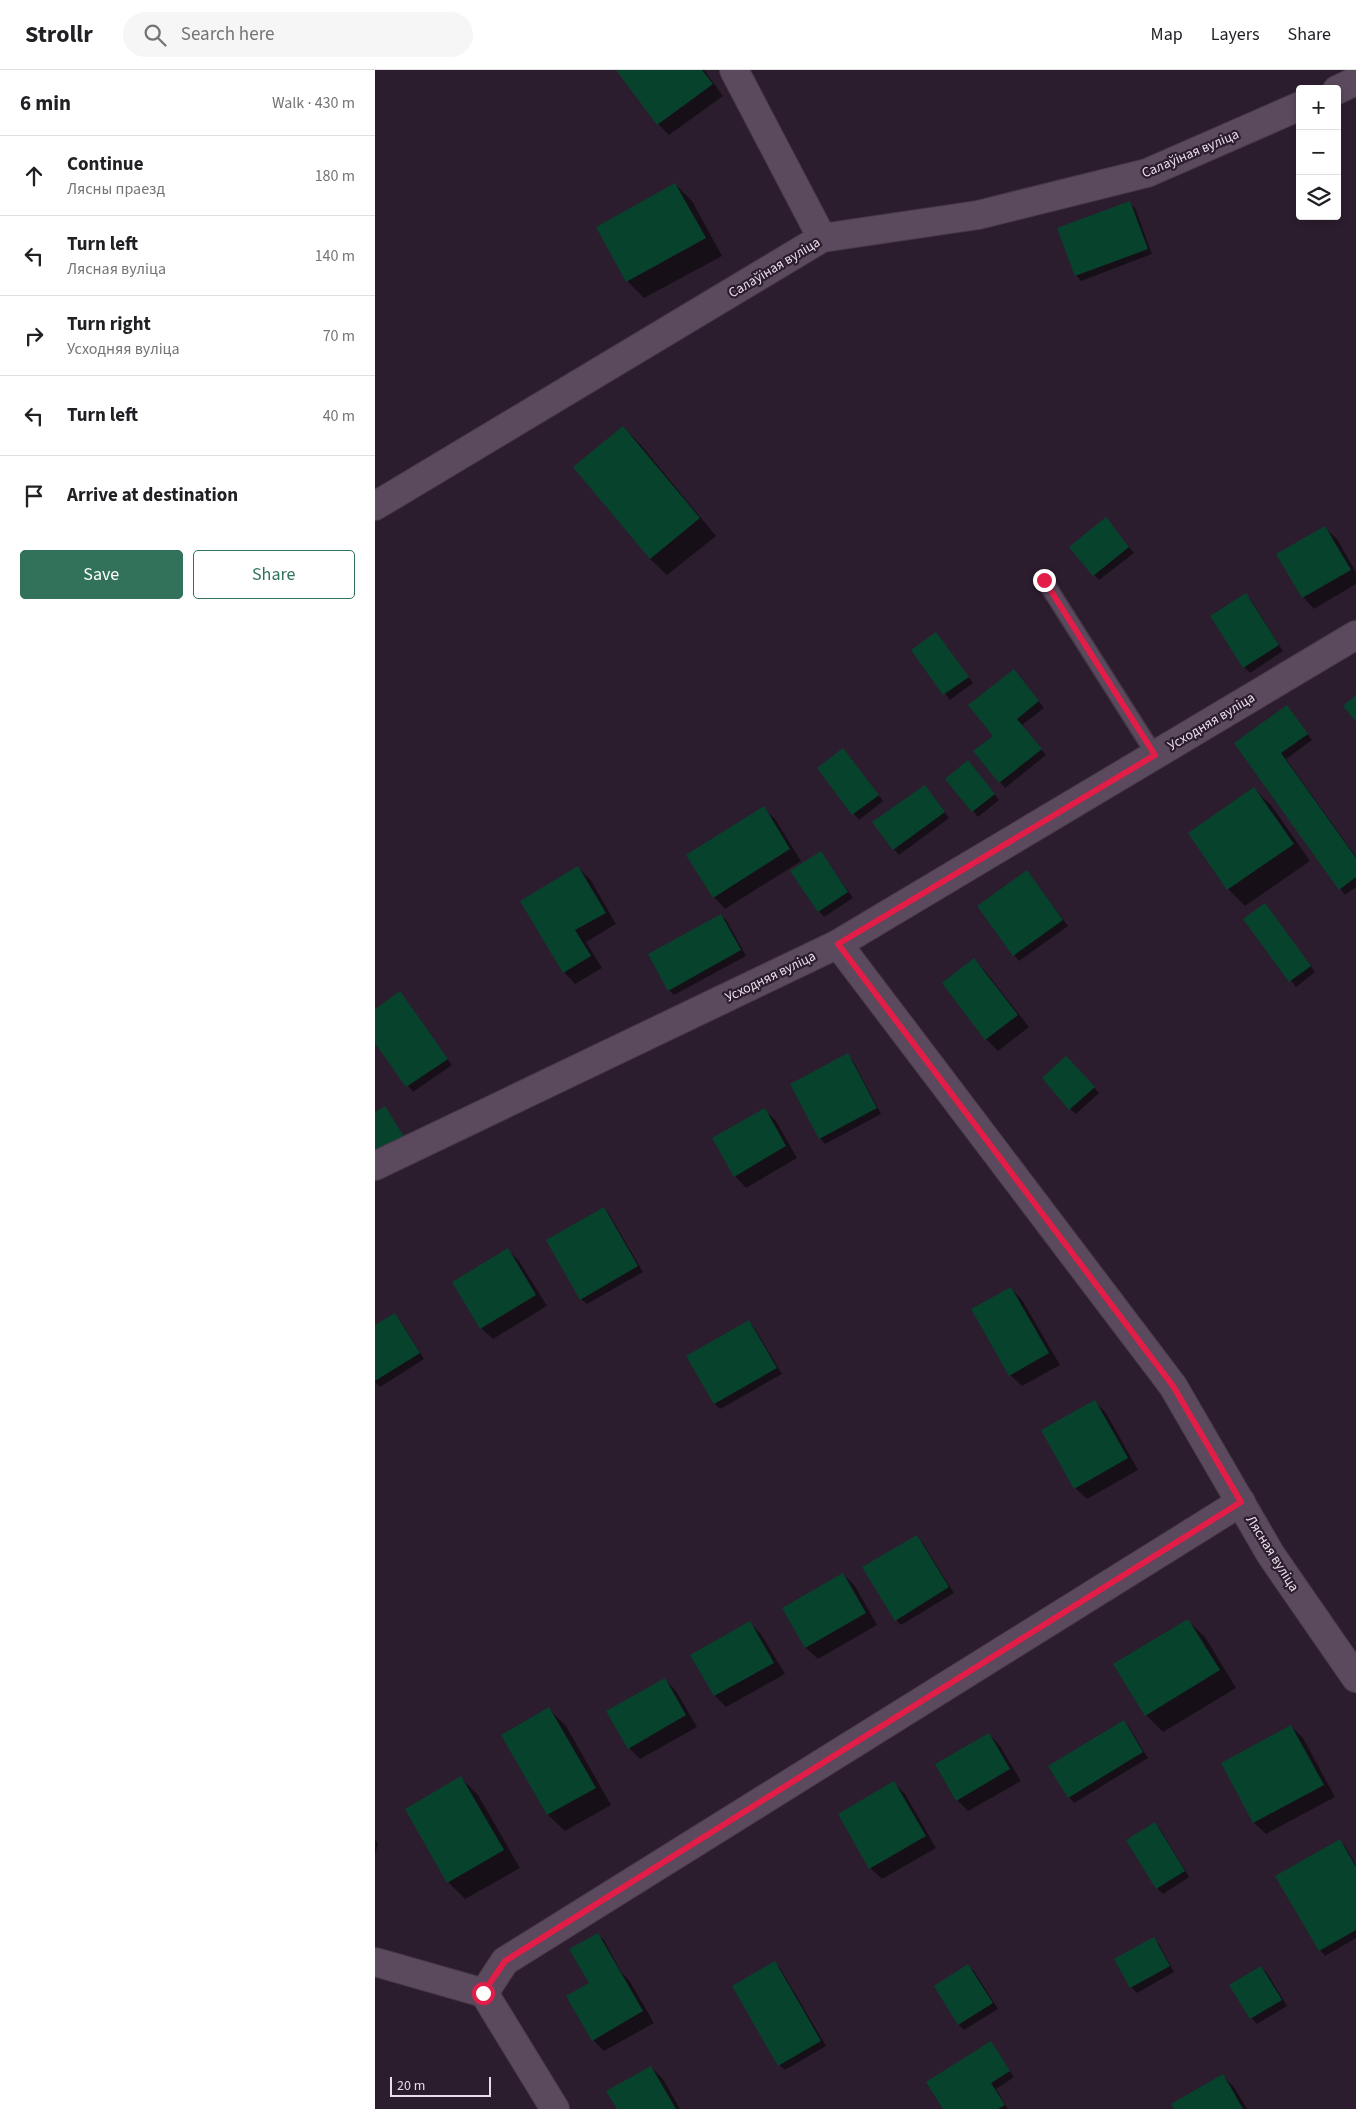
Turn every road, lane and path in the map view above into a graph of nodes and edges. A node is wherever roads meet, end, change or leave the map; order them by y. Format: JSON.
{"nodes":[{"id":1,"x":734,"y":70,"type":"edge"},
{"id":2,"x":1356,"y":81,"type":"edge"},
{"id":3,"x":1341,"y":88,"type":"edge"},
{"id":4,"x":1296,"y":108,"type":"edge"},
{"id":5,"x":822,"y":238,"type":"junction"},
{"id":6,"x":375,"y":506,"type":"edge"},
{"id":7,"x":1044,"y":580,"type":"dead end"},
{"id":8,"x":1356,"y":635,"type":"edge"},
{"id":9,"x":1155,"y":755,"type":"junction"},
{"id":10,"x":838,"y":944,"type":"junction"},
{"id":11,"x":375,"y":1166,"type":"edge"},
{"id":12,"x":1241,"y":1502,"type":"junction"},
{"id":13,"x":1356,"y":1678,"type":"edge"},
{"id":14,"x":375,"y":1962,"type":"edge"},
{"id":15,"x":483,"y":1993,"type":"junction"},
{"id":16,"x":555,"y":2109,"type":"edge"}],
"edges":[{"from":1,"to":5,"type":"street"},
{"from":2,"to":3,"type":"street"},
{"from":4,"to":5,"type":"street","name":"Салаўіная вуліца"},
{"from":5,"to":6,"type":"street","name":"Салаўіная вуліца"},
{"from":7,"to":9,"type":"lane"},
{"from":8,"to":9,"type":"street","name":"Усходняя вуліца"},
{"from":9,"to":10,"type":"street","name":"Усходняя вуліца"},
{"from":10,"to":11,"type":"street","name":"Усходняя вуліца"},
{"from":10,"to":12,"type":"street","name":"Лясная вуліца"},
{"from":12,"to":13,"type":"street","name":"Лясная вуліца"},
{"from":12,"to":15,"type":"street"},
{"from":14,"to":15,"type":"street"},
{"from":15,"to":16,"type":"street"}]}
